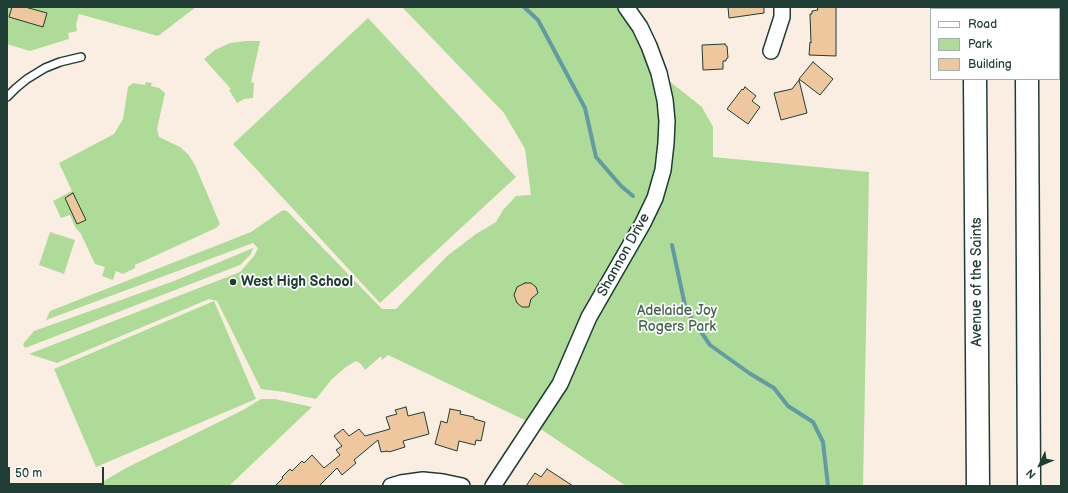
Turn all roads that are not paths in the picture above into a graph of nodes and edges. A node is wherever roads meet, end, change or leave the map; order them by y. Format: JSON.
{"nodes":[{"id":1,"x":626,"y":7,"type":"edge"},
{"id":2,"x":782,"y":7,"type":"edge"},
{"id":3,"x":771,"y":51,"type":"dead end"},
{"id":4,"x":81,"y":57,"type":"dead end"},
{"id":5,"x":975,"y":80,"type":"edge"},
{"id":6,"x":1027,"y":80,"type":"edge"},
{"id":7,"x":7,"y":98,"type":"edge"},
{"id":8,"x":391,"y":486,"type":"edge"},
{"id":9,"x":462,"y":486,"type":"edge"},
{"id":10,"x":493,"y":486,"type":"edge"},
{"id":11,"x":978,"y":486,"type":"edge"},
{"id":12,"x":1029,"y":486,"type":"edge"}],
"edges":[{"from":1,"to":10,"type":"street","name":"Shannon Drive"},
{"from":2,"to":3,"type":"street"},
{"from":4,"to":7,"type":"lane"},
{"from":5,"to":11,"type":"highway","name":"Avenue of the Saints"},
{"from":6,"to":12,"type":"highway"},
{"from":8,"to":9,"type":"street"}]}
